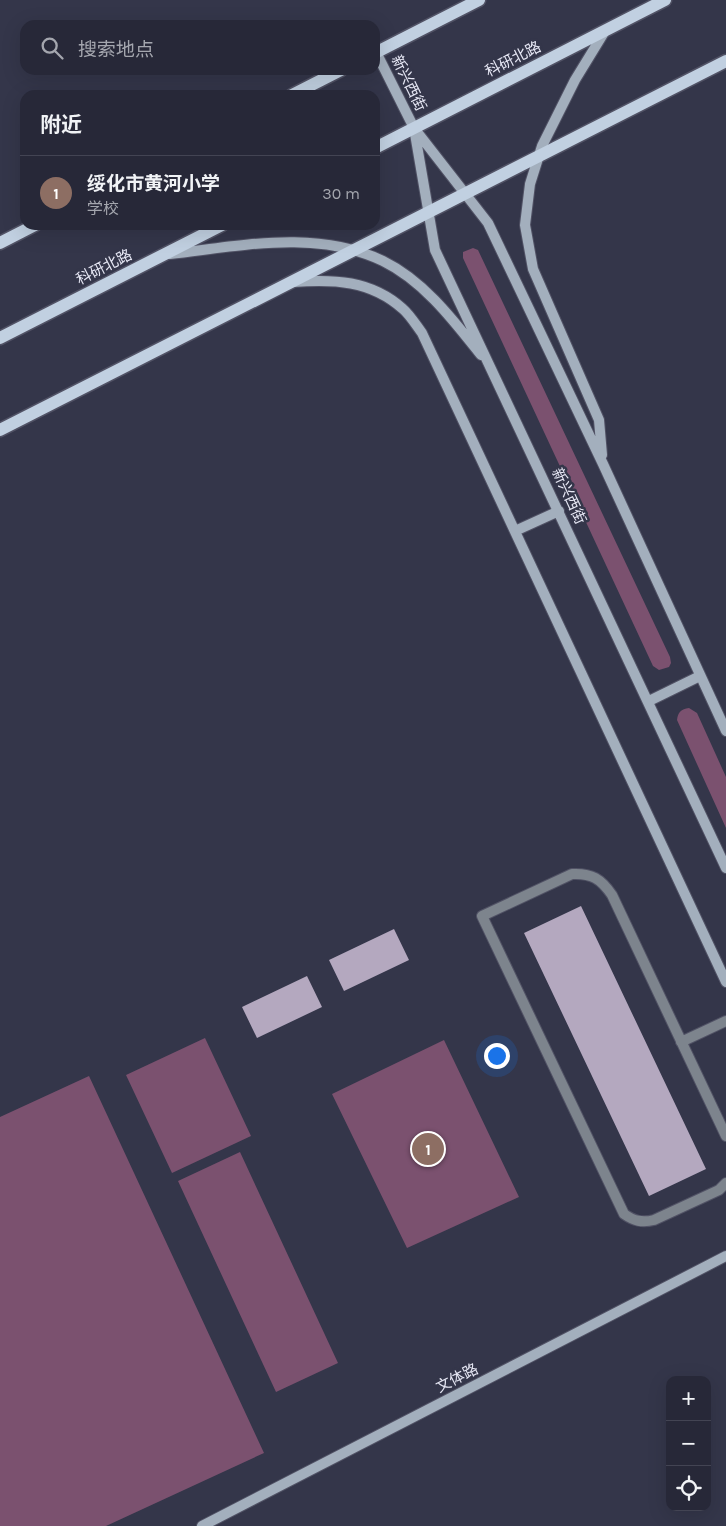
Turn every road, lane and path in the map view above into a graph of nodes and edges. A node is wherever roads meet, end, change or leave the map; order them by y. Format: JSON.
{"nodes":[{"id":1,"x":479,"y":0,"type":"edge"},
{"id":2,"x":665,"y":0,"type":"edge"},
{"id":3,"x":605,"y":31,"type":"junction"},
{"id":4,"x":380,"y":50,"type":"edge"},
{"id":5,"x":380,"y":60,"type":"edge"},
{"id":6,"x":726,"y":61,"type":"edge"},
{"id":7,"x":331,"y":75,"type":"edge"},
{"id":8,"x":302,"y":90,"type":"edge"},
{"id":9,"x":414,"y":128,"type":"junction"},
{"id":10,"x":380,"y":145,"type":"edge"},
{"id":11,"x":538,"y":157,"type":"junction"},
{"id":12,"x":465,"y":194,"type":"junction"},
{"id":13,"x":428,"y":212,"type":"junction"},
{"id":14,"x":25,"y":230,"type":"edge"},
{"id":15,"x":212,"y":230,"type":"edge"},
{"id":16,"x":0,"y":243,"type":"edge"},
{"id":17,"x":353,"y":250,"type":"junction"},
{"id":18,"x":164,"y":254,"type":"junction"},
{"id":19,"x":290,"y":283,"type":"junction"},
{"id":20,"x":0,"y":338,"type":"edge"},
{"id":21,"x":492,"y":368,"type":"junction"},
{"id":22,"x":0,"y":430,"type":"edge"},
{"id":23,"x":603,"y":464,"type":"junction"},
{"id":24,"x":559,"y":511,"type":"junction"},
{"id":25,"x":514,"y":531,"type":"junction"},
{"id":26,"x":700,"y":676,"type":"junction"},
{"id":27,"x":649,"y":701,"type":"junction"},
{"id":28,"x":726,"y":731,"type":"edge"},
{"id":29,"x":726,"y":868,"type":"edge"},
{"id":30,"x":726,"y":982,"type":"edge"},
{"id":31,"x":726,"y":1021,"type":"edge"},
{"id":32,"x":681,"y":1042,"type":"junction"},
{"id":33,"x":726,"y":1136,"type":"edge"},
{"id":34,"x":726,"y":1182,"type":"edge"},
{"id":35,"x":726,"y":1256,"type":"edge"},
{"id":36,"x":202,"y":1526,"type":"edge"}],
"edges":[{"from":1,"to":4,"type":"main road"},
{"from":2,"to":3,"type":"main road","name":"科研北路"},
{"from":3,"to":9,"type":"main road","name":"科研北路"},
{"from":3,"to":11,"type":"main road"},
{"from":5,"to":9,"type":"main road","name":"新兴西街"},
{"from":6,"to":11,"type":"main road"},
{"from":7,"to":8,"type":"main road"},
{"from":9,"to":10,"type":"main road","name":"科研北路"},
{"from":9,"to":12,"type":"main road","name":"新兴西街"},
{"from":9,"to":13,"type":"main road","name":"新兴西街"},
{"from":11,"to":12,"type":"main road"},
{"from":11,"to":23,"type":"main road"},
{"from":12,"to":13,"type":"main road"},
{"from":12,"to":23,"type":"main road","name":"新兴西街"},
{"from":13,"to":17,"type":"main road"},
{"from":13,"to":21,"type":"main road","name":"新兴西街"},
{"from":14,"to":16,"type":"main road"},
{"from":15,"to":18,"type":"main road","name":"科研北路"},
{"from":17,"to":18,"type":"main road"},
{"from":17,"to":19,"type":"main road"},
{"from":17,"to":21,"type":"main road"},
{"from":18,"to":20,"type":"main road","name":"科研北路"},
{"from":19,"to":22,"type":"main road"},
{"from":19,"to":25,"type":"main road"},
{"from":21,"to":24,"type":"main road","name":"新兴西街"},
{"from":23,"to":26,"type":"main road","name":"新兴西街"},
{"from":24,"to":25,"type":"main road"},
{"from":24,"to":27,"type":"main road","name":"新兴西街"},
{"from":25,"to":30,"type":"main road"},
{"from":26,"to":27,"type":"main road"},
{"from":26,"to":28,"type":"main road","name":"新兴西街"},
{"from":27,"to":29,"type":"main road","name":"新兴西街"},
{"from":31,"to":32,"type":"lane"},
{"from":32,"to":33,"type":"lane"},
{"from":32,"to":34,"type":"lane"},
{"from":35,"to":36,"type":"main road","name":"文体路"}]}
